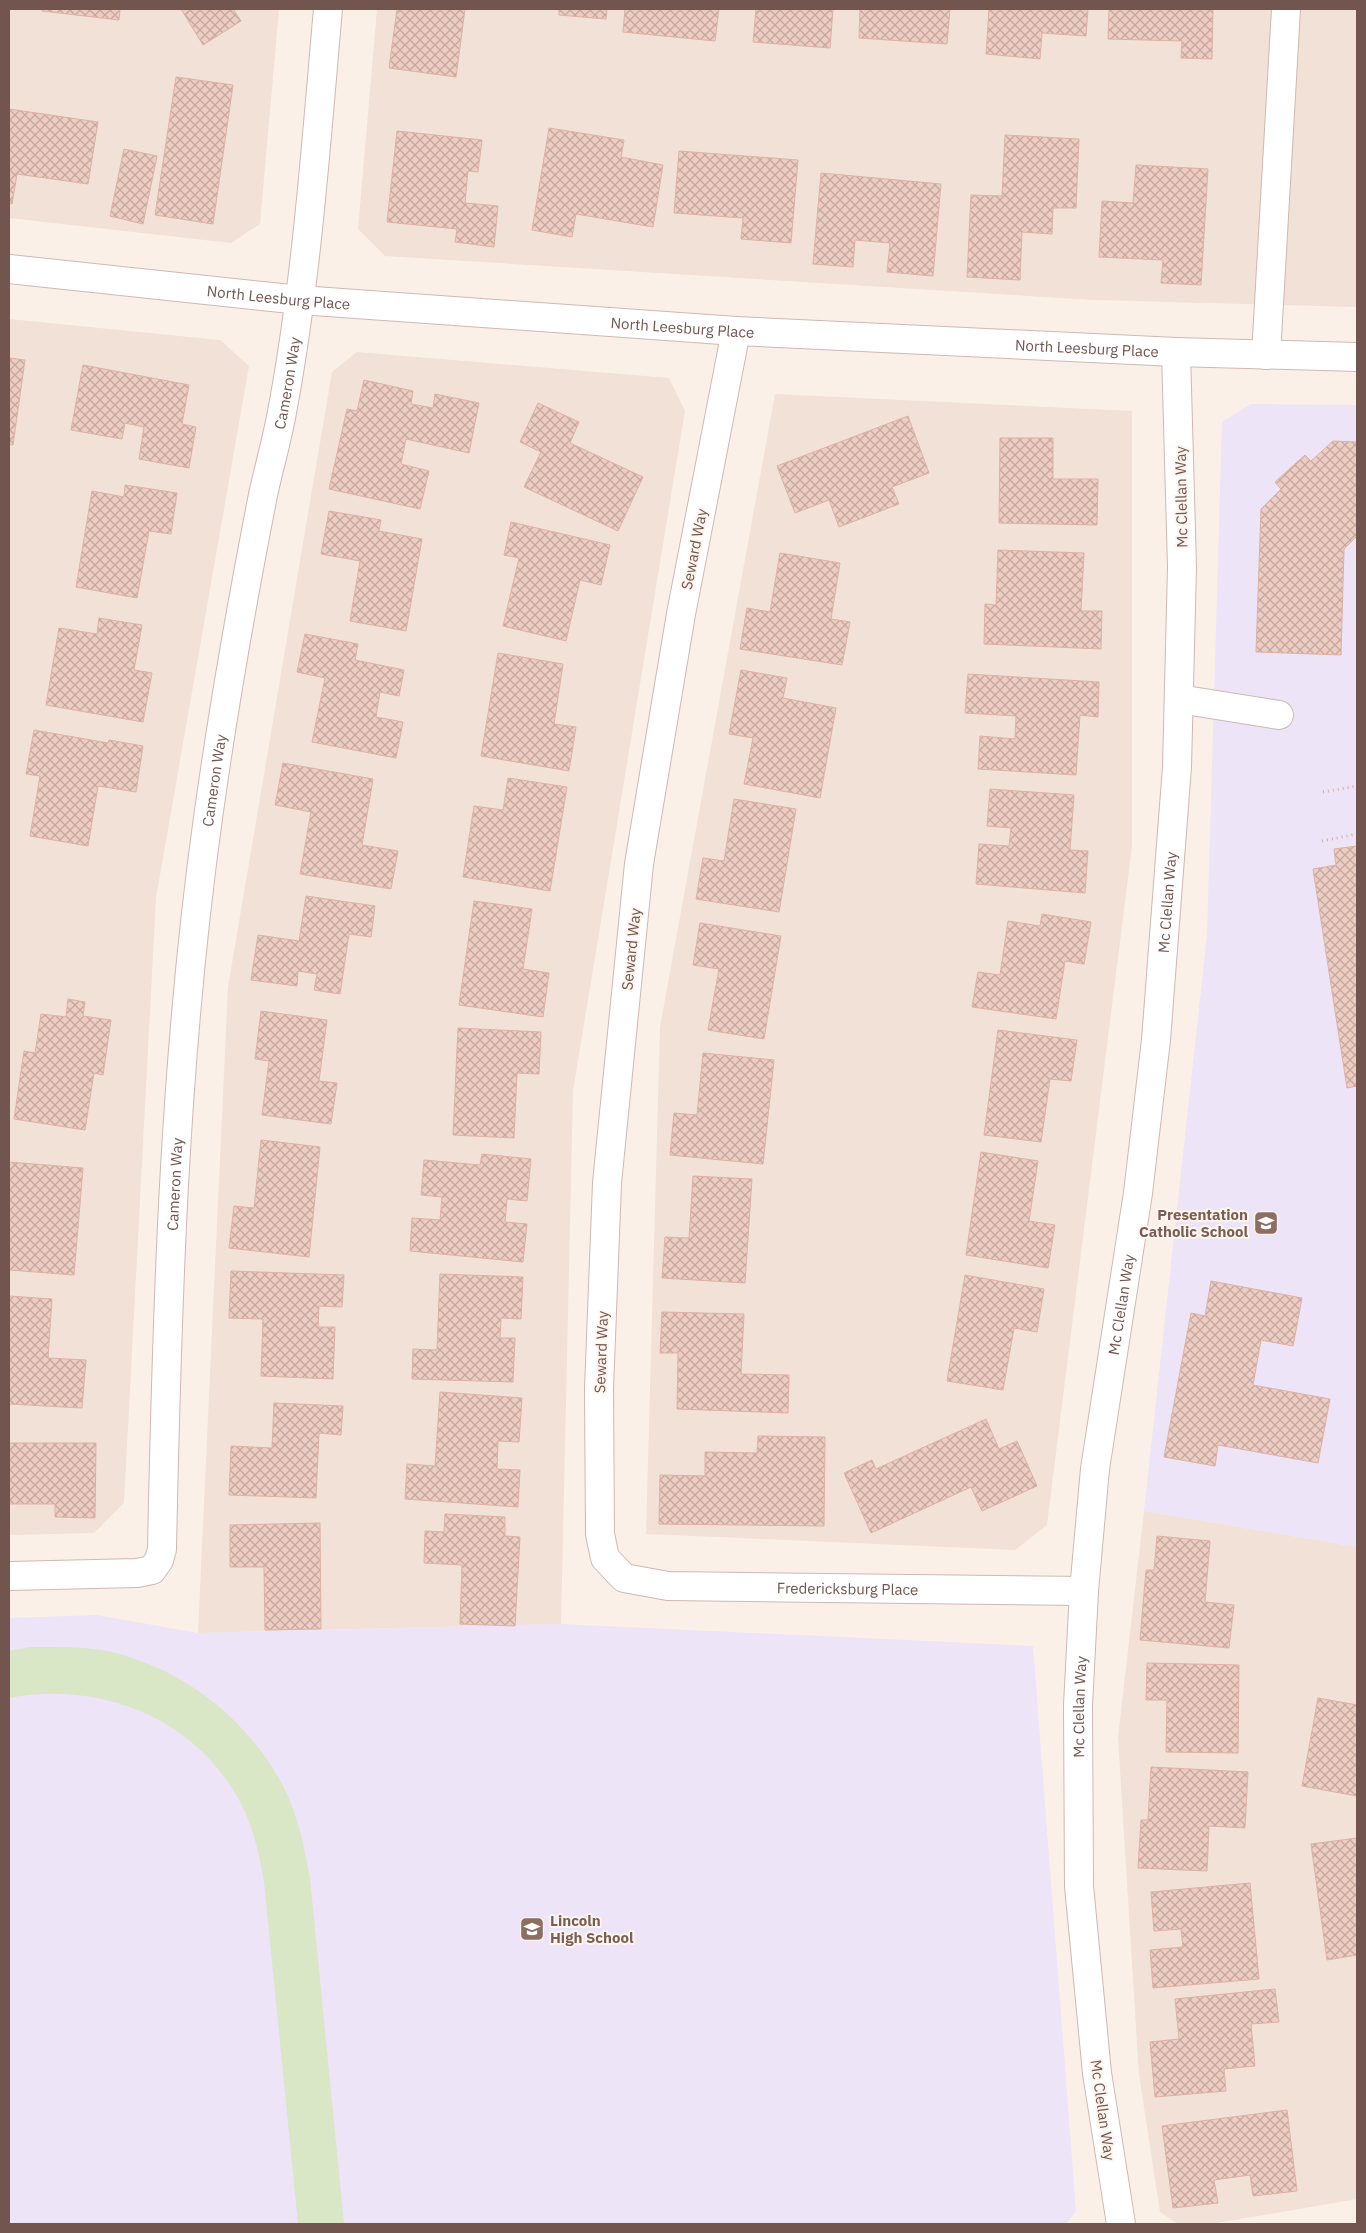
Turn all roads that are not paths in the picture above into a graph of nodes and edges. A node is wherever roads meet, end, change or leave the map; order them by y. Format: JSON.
{"nodes":[{"id":1,"x":328,"y":9,"type":"edge"},
{"id":2,"x":1286,"y":9,"type":"edge"},
{"id":3,"x":9,"y":269,"type":"edge"},
{"id":4,"x":300,"y":300,"type":"junction"},
{"id":5,"x":736,"y":331,"type":"junction"},
{"id":6,"x":1176,"y":352,"type":"junction"},
{"id":7,"x":1266,"y":355,"type":"junction"},
{"id":8,"x":1357,"y":358,"type":"edge"},
{"id":9,"x":1179,"y":699,"type":"junction"},
{"id":10,"x":1279,"y":714,"type":"dead end"},
{"id":11,"x":616,"y":1570,"type":"joint"},
{"id":12,"x":9,"y":1576,"type":"edge"},
{"id":13,"x":1084,"y":1591,"type":"junction"},
{"id":14,"x":1121,"y":2224,"type":"edge"}],
"edges":[{"from":1,"to":4,"type":"street","name":"Cameron Way"},
{"from":2,"to":7,"type":"street"},
{"from":3,"to":4,"type":"street","name":"North Leesburg Place"},
{"from":4,"to":5,"type":"street","name":"North Leesburg Place"},
{"from":4,"to":12,"type":"street","name":"Cameron Way"},
{"from":5,"to":6,"type":"street","name":"North Leesburg Place"},
{"from":5,"to":11,"type":"street","name":"Seward Way"},
{"from":6,"to":7,"type":"street","name":"North Leesburg Place"},
{"from":6,"to":9,"type":"street","name":"Mc Clellan Way"},
{"from":7,"to":8,"type":"street","name":"North Leesburg Place"},
{"from":9,"to":10,"type":"street"},
{"from":9,"to":13,"type":"street","name":"Mc Clellan Way"},
{"from":11,"to":13,"type":"street","name":"Fredericksburg Place"},
{"from":13,"to":14,"type":"street","name":"Mc Clellan Way"}]}
